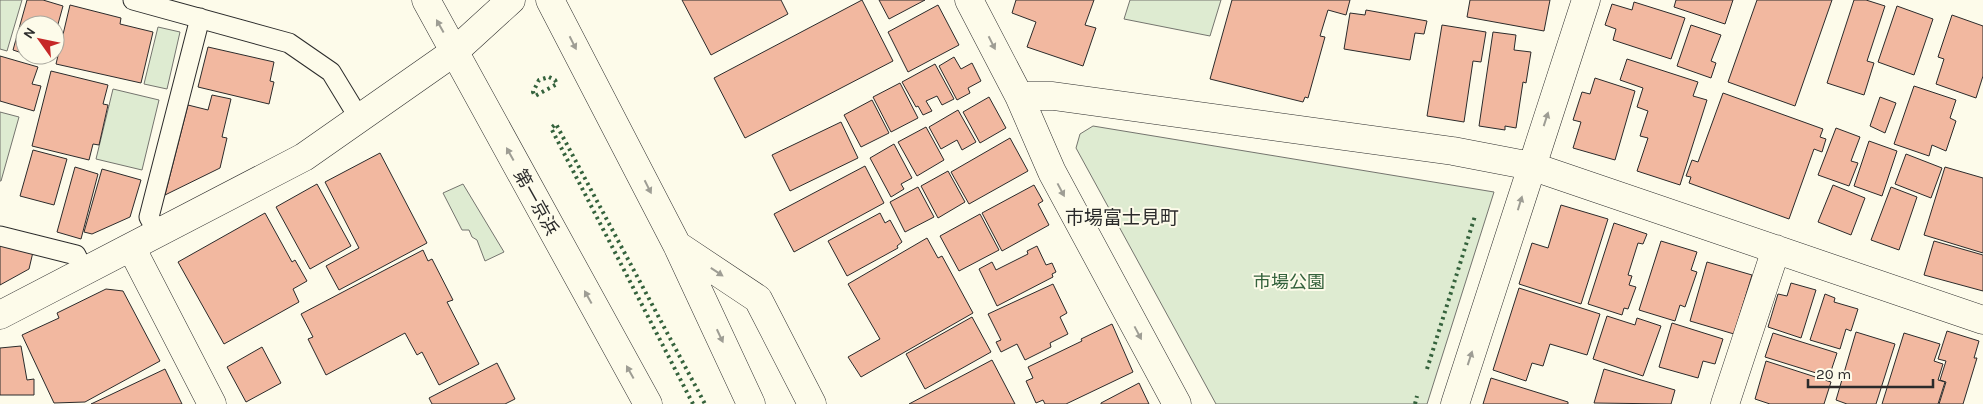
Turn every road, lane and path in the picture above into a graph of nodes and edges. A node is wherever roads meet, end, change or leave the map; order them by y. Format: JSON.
{"nodes":[{"id":1,"x":133,"y":0,"type":"edge"},
{"id":2,"x":426,"y":0,"type":"edge"},
{"id":3,"x":511,"y":0,"type":"edge"},
{"id":4,"x":550,"y":0,"type":"edge"},
{"id":5,"x":970,"y":0,"type":"edge"},
{"id":6,"x":1586,"y":0,"type":"edge"},
{"id":7,"x":200,"y":18,"type":"junction"},
{"id":8,"x":454,"y":52,"type":"junction"},
{"id":9,"x":1019,"y":96,"type":"junction"},
{"id":10,"x":359,"y":118,"type":"junction"},
{"id":11,"x":1531,"y":166,"type":"junction"},
{"id":12,"x":158,"y":233,"type":"junction"},
{"id":13,"x":0,"y":236,"type":"edge"},
{"id":14,"x":677,"y":245,"type":"junction"},
{"id":15,"x":130,"y":247,"type":"junction"},
{"id":16,"x":1776,"y":249,"type":"junction"},
{"id":17,"x":84,"y":271,"type":"junction"},
{"id":18,"x":0,"y":315,"type":"edge"},
{"id":19,"x":1983,"y":320,"type":"edge"},
{"id":20,"x":212,"y":404,"type":"edge"},
{"id":21,"x":648,"y":404,"type":"edge"},
{"id":22,"x":751,"y":404,"type":"edge"},
{"id":23,"x":812,"y":404,"type":"edge"},
{"id":24,"x":1177,"y":404,"type":"edge"},
{"id":25,"x":1455,"y":404,"type":"edge"},
{"id":26,"x":1725,"y":404,"type":"edge"}],
"edges":[{"from":1,"to":7,"type":"lane"},
{"from":8,"to":2,"type":"main road","name":"第一京浜","one_way":true},
{"from":3,"to":8,"type":"main road"},
{"from":4,"to":14,"type":"main road","one_way":true},
{"from":5,"to":9,"type":"main road","one_way":true},
{"from":11,"to":6,"type":"main road","one_way":true},
{"from":7,"to":10,"type":"lane"},
{"from":7,"to":12,"type":"lane"},
{"from":8,"to":10,"type":"main road"},
{"from":21,"to":8,"type":"main road","name":"第一京浜","one_way":true},
{"from":9,"to":11,"type":"main road"},
{"from":9,"to":24,"type":"main road","one_way":true},
{"from":10,"to":12,"type":"main road"},
{"from":11,"to":16,"type":"main road"},
{"from":25,"to":11,"type":"main road","one_way":true},
{"from":12,"to":15,"type":"main road"},
{"from":13,"to":17,"type":"lane"},
{"from":14,"to":22,"type":"main road","one_way":true},
{"from":14,"to":23,"type":"main road","one_way":true},
{"from":15,"to":17,"type":"main road"},
{"from":15,"to":20,"type":"main road"},
{"from":16,"to":19,"type":"main road"},
{"from":16,"to":26,"type":"main road"},
{"from":17,"to":18,"type":"main road"}]}
